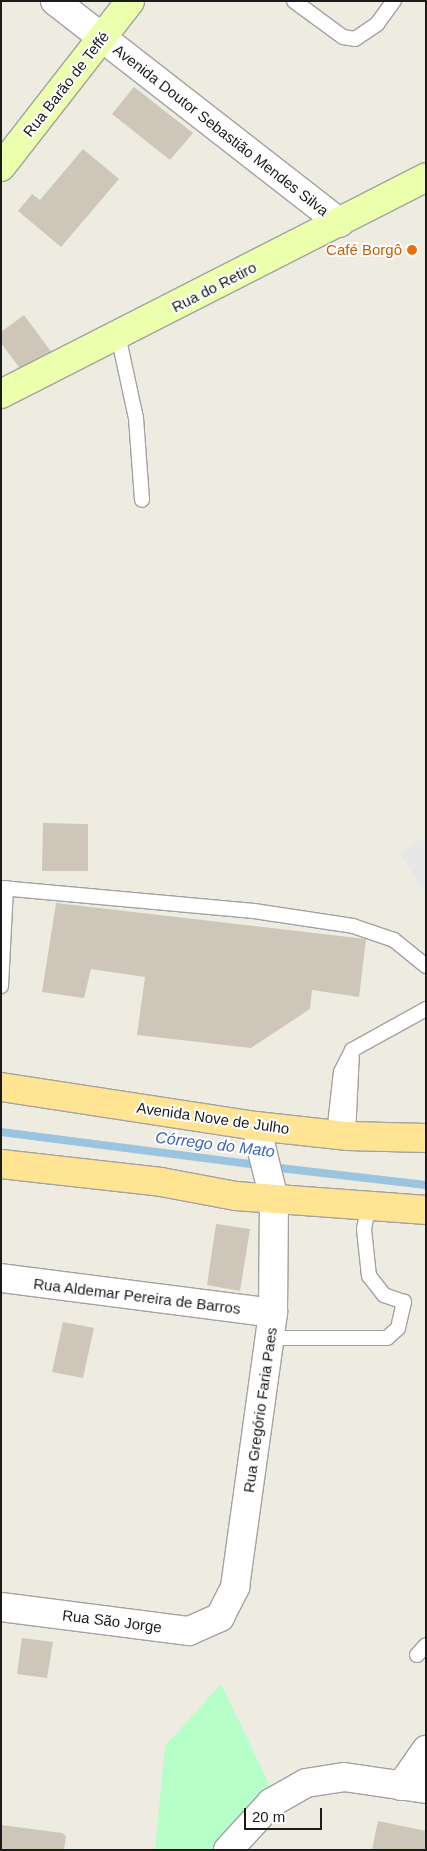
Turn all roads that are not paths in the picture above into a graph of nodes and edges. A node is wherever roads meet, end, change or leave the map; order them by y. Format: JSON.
{"nodes":[{"id":1,"x":55,"y":1,"type":"edge"},
{"id":2,"x":130,"y":1,"type":"edge"},
{"id":3,"x":294,"y":1,"type":"edge"},
{"id":4,"x":394,"y":1,"type":"edge"},
{"id":5,"x":102,"y":37,"type":"junction"},
{"id":6,"x":1,"y":166,"type":"edge"},
{"id":7,"x":426,"y":178,"type":"edge"},
{"id":8,"x":340,"y":223,"type":"junction"},
{"id":9,"x":118,"y":335,"type":"junction"},
{"id":10,"x":1,"y":394,"type":"edge"},
{"id":11,"x":142,"y":500,"type":"dead end"},
{"id":12,"x":4,"y":888,"type":"edge"},
{"id":13,"x":426,"y":966,"type":"edge"},
{"id":14,"x":1,"y":986,"type":"edge"},
{"id":15,"x":426,"y":1009,"type":"edge"},
{"id":16,"x":1,"y":1087,"type":"edge"},
{"id":17,"x":256,"y":1126,"type":"junction"},
{"id":18,"x":341,"y":1135,"type":"junction"},
{"id":19,"x":426,"y":1138,"type":"edge"},
{"id":20,"x":1,"y":1164,"type":"edge"},
{"id":21,"x":273,"y":1195,"type":"junction"},
{"id":22,"x":368,"y":1208,"type":"junction"},
{"id":23,"x":426,"y":1210,"type":"edge"},
{"id":24,"x":1,"y":1278,"type":"edge"},
{"id":25,"x":272,"y":1326,"type":"junction"},
{"id":26,"x":1,"y":1607,"type":"edge"},
{"id":27,"x":220,"y":1618,"type":"joint"},
{"id":28,"x":426,"y":1750,"type":"edge"},
{"id":29,"x":413,"y":1788,"type":"edge"},
{"id":30,"x":228,"y":1850,"type":"edge"}],
"edges":[{"from":1,"to":5,"type":"street","name":"Avenida Doutor Sebastião Mendes Silva"},
{"from":2,"to":5,"type":"main road","name":"Rua Barão de Teffé"},
{"from":3,"to":4,"type":"lane"},
{"from":5,"to":6,"type":"main road","name":"Rua Barão de Teffé"},
{"from":5,"to":8,"type":"street","name":"Avenida Doutor Sebastião Mendes Silva"},
{"from":7,"to":8,"type":"main road","name":"Rua do Retiro"},
{"from":8,"to":9,"type":"main road","name":"Rua do Retiro"},
{"from":9,"to":10,"type":"main road","name":"Rua do Retiro"},
{"from":9,"to":11,"type":"lane"},
{"from":12,"to":13,"type":"lane"},
{"from":12,"to":14,"type":"lane"},
{"from":15,"to":18,"type":"lane"},
{"from":16,"to":17,"type":"main road","name":"Avenida Nove de Julho"},
{"from":17,"to":18,"type":"main road","name":"Avenida Nove de Julho"},
{"from":17,"to":21,"type":"street","name":"Rua Gregório Faria Paes"},
{"from":18,"to":19,"type":"main road","name":"Avenida Nove de Julho"},
{"from":20,"to":21,"type":"main road"},
{"from":21,"to":22,"type":"main road"},
{"from":21,"to":25,"type":"street","name":"Rua Gregório Faria Paes"},
{"from":22,"to":23,"type":"main road"},
{"from":22,"to":25,"type":"lane"},
{"from":24,"to":25,"type":"street","name":"Rua Aldemar Pereira de Barros"},
{"from":25,"to":27,"type":"street","name":"Rua Gregório Faria Paes"},
{"from":26,"to":27,"type":"street","name":"Rua São Jorge"},
{"from":28,"to":29,"type":"street"},
{"from":29,"to":30,"type":"street"}]}
